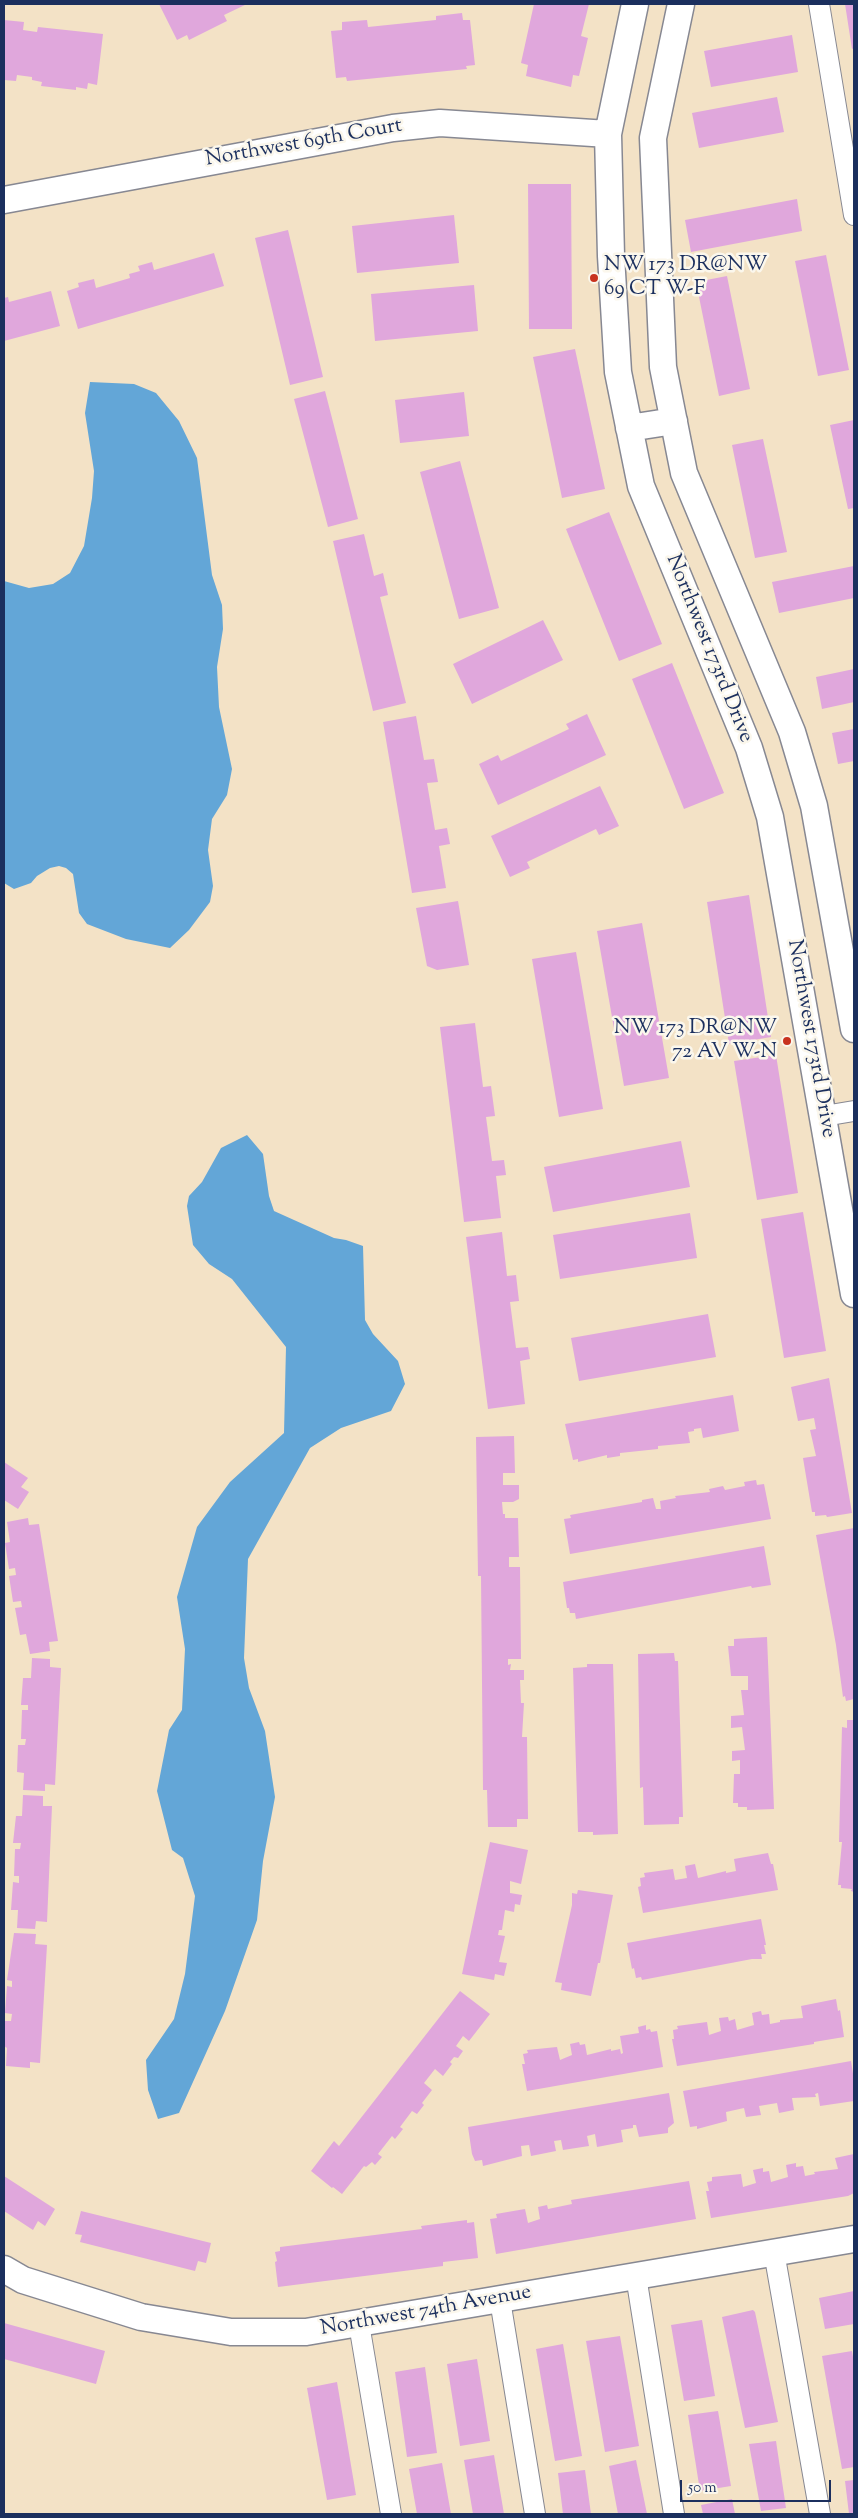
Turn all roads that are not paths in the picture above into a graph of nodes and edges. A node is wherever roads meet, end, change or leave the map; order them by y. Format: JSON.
{"nodes":[{"id":1,"x":634,"y":4,"type":"edge"},
{"id":2,"x":681,"y":4,"type":"edge"},
{"id":3,"x":819,"y":4,"type":"edge"},
{"id":4,"x":608,"y":134,"type":"junction"},
{"id":5,"x":4,"y":200,"type":"edge"},
{"id":6,"x":854,"y":215,"type":"edge"},
{"id":7,"x":674,"y":421,"type":"junction"},
{"id":8,"x":629,"y":428,"type":"junction"},
{"id":9,"x":854,"y":1029,"type":"edge"},
{"id":10,"x":854,"y":1111,"type":"edge"},
{"id":11,"x":824,"y":1116,"type":"junction"},
{"id":12,"x":854,"y":1294,"type":"edge"},
{"id":13,"x":854,"y":2239,"type":"edge"},
{"id":14,"x":774,"y":2252,"type":"junction"},
{"id":15,"x":4,"y":2269,"type":"edge"},
{"id":16,"x":636,"y":2276,"type":"junction"},
{"id":17,"x":500,"y":2300,"type":"junction"},
{"id":18,"x":359,"y":2324,"type":"junction"},
{"id":19,"x":390,"y":2514,"type":"edge"},
{"id":20,"x":535,"y":2514,"type":"edge"},
{"id":21,"x":674,"y":2514,"type":"edge"},
{"id":22,"x":820,"y":2514,"type":"edge"}],
"edges":[{"from":1,"to":4,"type":"street","name":"Northwest 173rd Drive"},
{"from":2,"to":7,"type":"street","name":"Northwest 173rd Drive"},
{"from":3,"to":6,"type":"street"},
{"from":4,"to":5,"type":"street","name":"Northwest 69th Court"},
{"from":4,"to":8,"type":"street","name":"Northwest 173rd Drive"},
{"from":7,"to":8,"type":"street"},
{"from":7,"to":9,"type":"street","name":"Northwest 173rd Drive"},
{"from":8,"to":11,"type":"street","name":"Northwest 173rd Drive"},
{"from":10,"to":11,"type":"street"},
{"from":11,"to":12,"type":"street","name":"Northwest 173rd Drive"},
{"from":13,"to":14,"type":"street","name":"Northwest 74th Avenue"},
{"from":14,"to":16,"type":"street","name":"Northwest 74th Avenue"},
{"from":14,"to":22,"type":"street"},
{"from":15,"to":18,"type":"street","name":"Northwest 74th Avenue"},
{"from":16,"to":17,"type":"street","name":"Northwest 74th Avenue"},
{"from":16,"to":21,"type":"street"},
{"from":17,"to":18,"type":"street","name":"Northwest 74th Avenue"},
{"from":17,"to":20,"type":"street"},
{"from":18,"to":19,"type":"street"}]}
